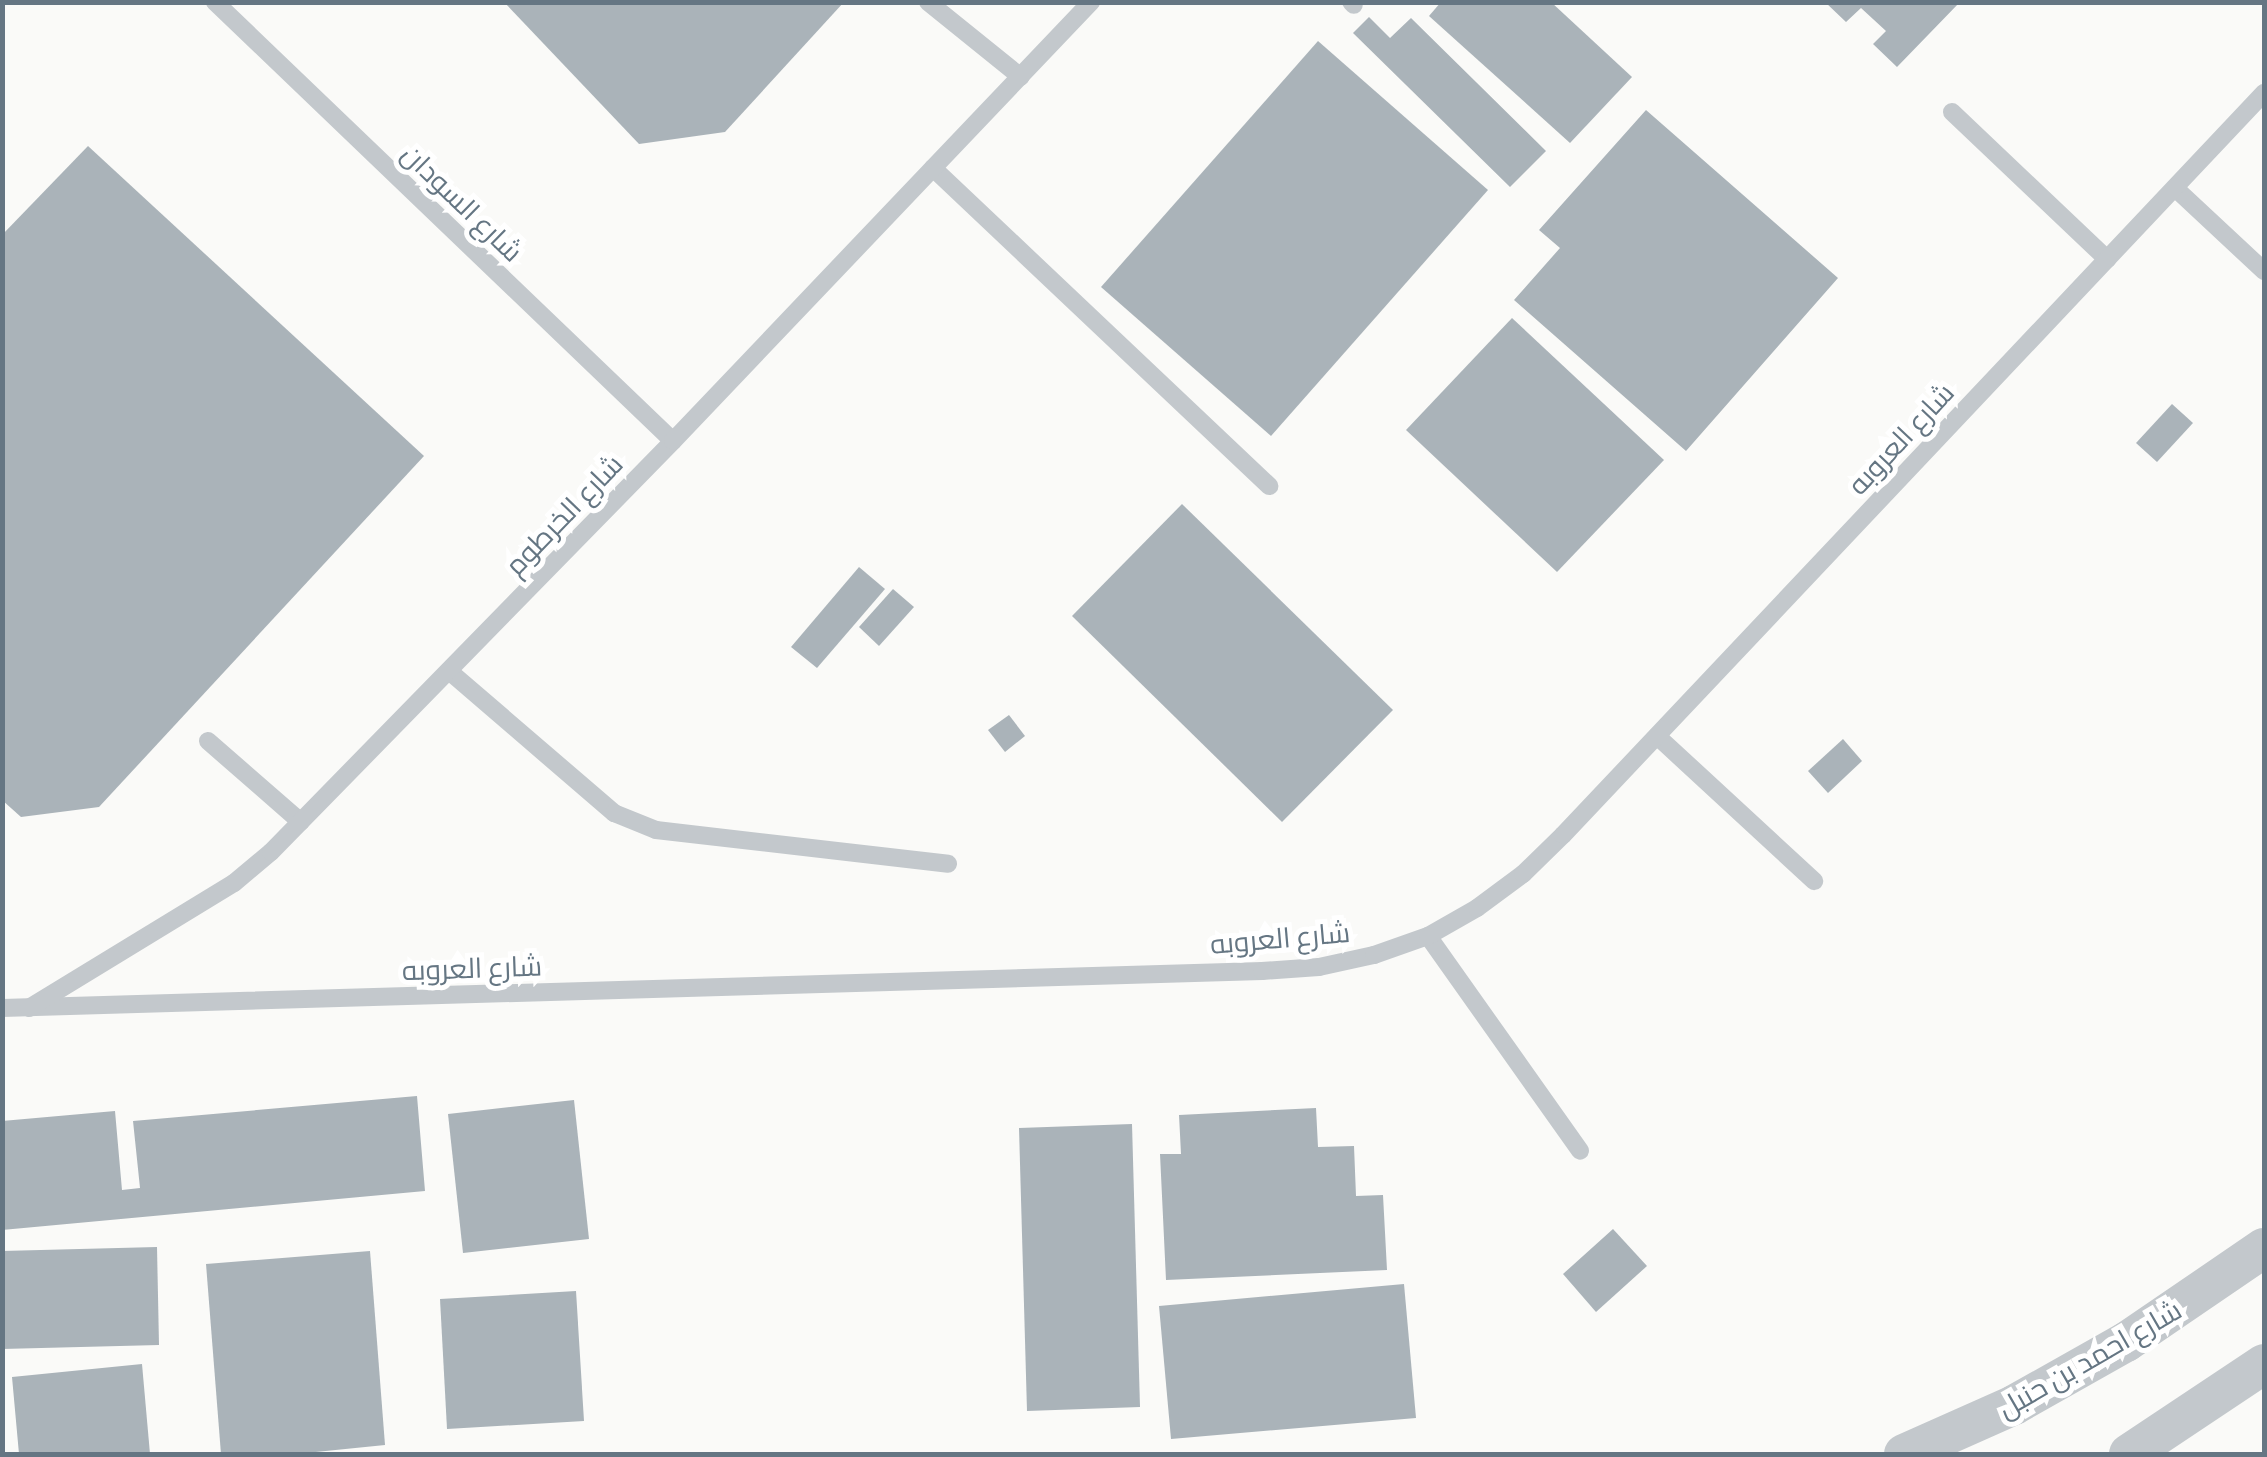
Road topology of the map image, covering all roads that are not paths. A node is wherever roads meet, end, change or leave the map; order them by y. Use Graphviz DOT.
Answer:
graph roads {
  1 [pos="215,2"];
  2 [pos="928,2"];
  3 [pos="1091,2"];
  4 [pos="1020,77"];
  5 [pos="2264,93"];
  6 [pos="1952,112"];
  7 [pos="933,168"];
  8 [pos="2175,188"];
  9 [pos="2107,259"];
  10 [pos="2264,270"];
  11 [pos="673,441"];
  12 [pos="1269,486"];
  13 [pos="449,670"];
  14 [pos="1657,736"];
  15 [pos="208,740"];
  16 [pos="301,822"];
  17 [pos="948,864"];
  18 [pos="1814,881"];
  19 [pos="1428,936"];
  20 [pos="2,1008"];
  21 [pos="28,1008"];
  22 [pos="1580,1151"];
  23 [pos="2264,1248"];
  24 [pos="2264,1364"];
  25 [pos="1904,1454"];
  26 [pos="2129,1454"];
  1 -- 11 [label="lane, شارع السودان"];
  2 -- 4 [label="lane"];
  3 -- 4 [label="lane, شارع الخرطوم"];
  4 -- 7 [label="lane, شارع الخرطوم"];
  5 -- 8 [label="lane, شارع العروبه"];
  6 -- 9 [label="lane"];
  7 -- 11 [label="lane, شارع الخرطوم"];
  7 -- 12 [label="lane"];
  8 -- 9 [label="lane, شارع العروبه"];
  8 -- 10 [label="lane"];
  9 -- 14 [label="lane, شارع العروبه"];
  11 -- 13 [label="lane, شارع الخرطوم"];
  13 -- 16 [label="lane, شارع الخرطوم"];
  13 -- 17 [label="lane"];
  14 -- 18 [label="lane"];
  14 -- 19 [label="lane, شارع العروبه"];
  15 -- 16 [label="lane"];
  16 -- 21 [label="lane, شارع الخرطوم"];
  19 -- 21 [label="lane, شارع العروبه"];
  19 -- 22 [label="lane"];
  20 -- 21 [label="lane, شارع العروبه"];
  23 -- 25 [label="street, شارع احمد بن حنبل"];
  24 -- 26 [label="street"];
}
